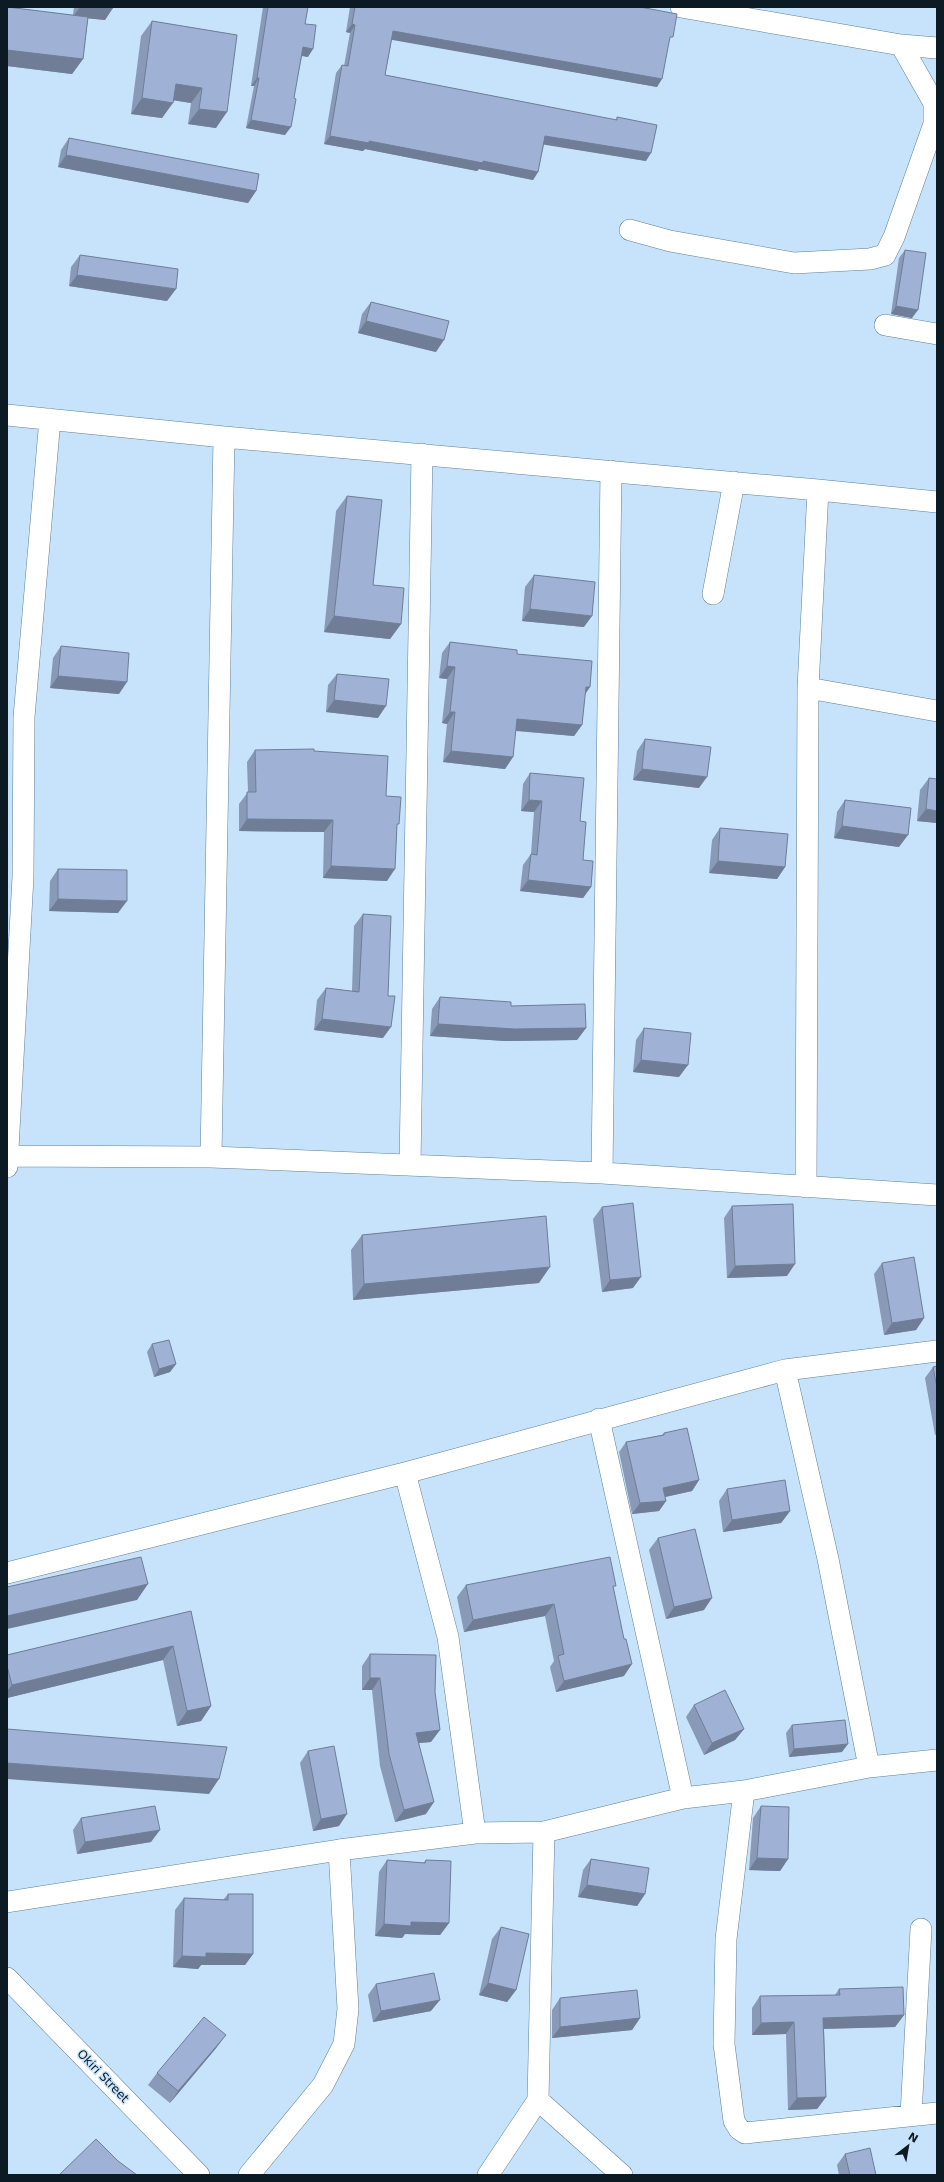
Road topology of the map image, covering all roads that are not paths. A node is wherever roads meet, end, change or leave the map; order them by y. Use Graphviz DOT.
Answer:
graph roads {
  1 [pos="681,7"];
  2 [pos="901,45"];
  3 [pos="937,48"];
  4 [pos="630,230"];
  5 [pos="885,324"];
  6 [pos="937,334"];
  7 [pos="7,415"];
  8 [pos="50,419"];
  9 [pos="224,437"];
  10 [pos="422,454"];
  11 [pos="611,471"];
  12 [pos="734,482"];
  13 [pos="818,490"];
  14 [pos="937,502"];
  15 [pos="713,594"];
  16 [pos="808,688"];
  17 [pos="937,711"];
  18 [pos="211,1157"];
  19 [pos="7,1160"];
  20 [pos="410,1165"];
  21 [pos="602,1173"];
  22 [pos="806,1187"];
  23 [pos="937,1195"];
  24 [pos="937,1352"];
  25 [pos="785,1370"];
  26 [pos="599,1419"];
  27 [pos="405,1473"];
  28 [pos="7,1573"];
  29 [pos="937,1760"];
  30 [pos="868,1767"];
  31 [pos="744,1791"];
  32 [pos="683,1798"];
  33 [pos="544,1832"];
  34 [pos="475,1833"];
  35 [pos="339,1850"];
  36 [pos="7,1902"];
  37 [pos="921,1929"];
  38 [pos="7,1978"];
  39 [pos="538,2100"];
  40 [pos="937,2113"];
  41 [pos="911,2115"];
  42 [pos="199,2175"];
  43 [pos="249,2175"];
  44 [pos="488,2175"];
  45 [pos="622,2175"];
  1 -- 2 [label="street"];
  2 -- 3 [label="street"];
  2 -- 4 [label="street"];
  5 -- 6 [label="street"];
  7 -- 8 [label="street"];
  8 -- 9 [label="street"];
  8 -- 19 [label="street"];
  9 -- 10 [label="street"];
  9 -- 18 [label="street"];
  10 -- 11 [label="street"];
  10 -- 20 [label="street"];
  11 -- 12 [label="street"];
  11 -- 21 [label="street"];
  12 -- 13 [label="street"];
  12 -- 15 [label="street"];
  13 -- 14 [label="street"];
  13 -- 16 [label="street"];
  16 -- 17 [label="street"];
  16 -- 22 [label="street"];
  18 -- 19 [label="street"];
  18 -- 20 [label="street"];
  20 -- 21 [label="street"];
  21 -- 22 [label="street"];
  22 -- 23 [label="street"];
  24 -- 25 [label="street"];
  25 -- 26 [label="street"];
  25 -- 30 [label="street"];
  26 -- 27 [label="street"];
  26 -- 32 [label="street"];
  27 -- 28 [label="street"];
  27 -- 34 [label="street"];
  29 -- 30 [label="street"];
  30 -- 31 [label="street"];
  31 -- 32 [label="street"];
  31 -- 41 [label="street"];
  32 -- 33 [label="street"];
  33 -- 34 [label="street"];
  33 -- 39 [label="street"];
  34 -- 35 [label="street"];
  35 -- 36 [label="street"];
  35 -- 43 [label="street"];
  37 -- 41 [label="street"];
  38 -- 42 [label="street, Okiri Street"];
  39 -- 44 [label="street"];
  39 -- 45 [label="street"];
  40 -- 41 [label="street"];
}
